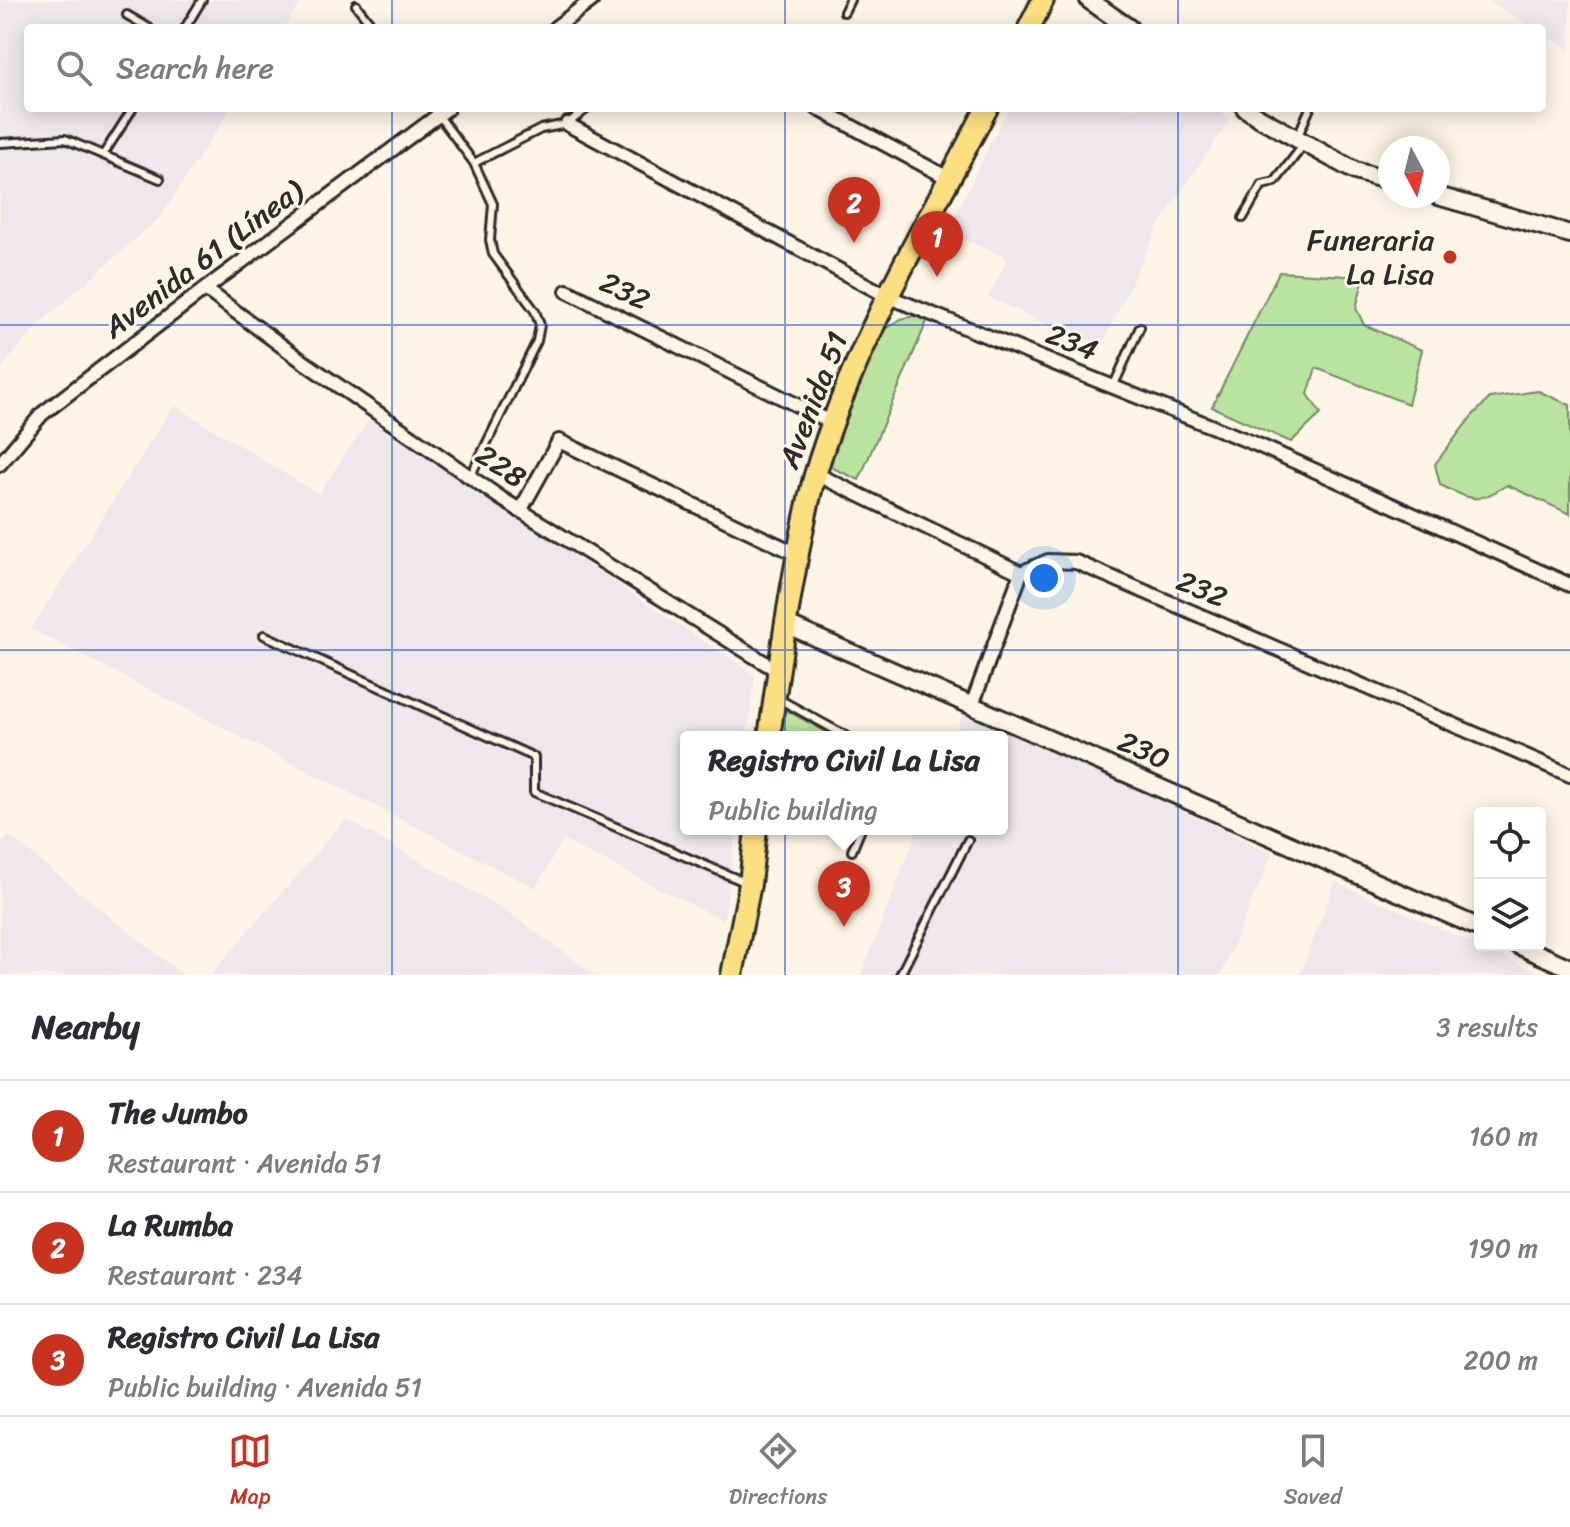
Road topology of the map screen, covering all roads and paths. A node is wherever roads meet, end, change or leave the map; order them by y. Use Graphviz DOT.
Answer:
graph roads {
  1 [pos="202,0"];
  2 [pos="592,0"];
  3 [pos="850,0"];
  4 [pos="1043,0"];
  5 [pos="1089,0"];
  6 [pos="356,5"];
  7 [pos="844,12"];
  8 [pos="127,15"];
  9 [pos="142,24"];
  10 [pos="187,24"];
  11 [pos="371,24"];
  12 [pos="560,24"];
  13 [pos="1031,24"];
  14 [pos="1123,24"];
  15 [pos="130,112"];
  16 [pos="437,112"];
  17 [pos="441,112"];
  18 [pos="583,112"];
  19 [pos="824,112"];
  20 [pos="985,112"];
  21 [pos="1252,112"];
  22 [pos="1309,112"];
  23 [pos="567,124"];
  24 [pos="1301,141"];
  25 [pos="0,143"];
  26 [pos="103,155"];
  27 [pos="474,163"];
  28 [pos="1378,178"];
  29 [pos="160,179"];
  30 [pos="950,179"];
  31 [pos="1450,199"];
  32 [pos="1243,218"];
  33 [pos="1570,234"];
  34 [pos="205,289"];
  35 [pos="567,291"];
  36 [pos="887,296"];
  37 [pos="1140,327"];
  38 [pos="1113,387"];
  39 [pos="833,423"];
  40 [pos="0,464"];
  41 [pos="816,474"];
  42 [pos="470,477"];
  43 [pos="520,511"];
  44 [pos="797,554"];
  45 [pos="1021,573"];
  46 [pos="1570,585"];
  47 [pos="785,624"];
  48 [pos="264,635"];
  49 [pos="778,671"];
  50 [pos="775,697"];
  51 [pos="972,705"];
  52 [pos="770,731"];
  53 [pos="837,731"];
  54 [pos="1570,775"];
  55 [pos="755,835"];
  56 [pos="859,835"];
  57 [pos="968,840"];
  58 [pos="852,851"];
  59 [pos="750,884"];
  60 [pos="1474,925"];
  61 [pos="1532,951"];
  62 [pos="1570,968"];
  63 [pos="732,975"];
  64 [pos="900,975"];
  1 -- 10 [label="lane"];
  2 -- 12 [label="street"];
  3 -- 7 [label="lane"];
  4 -- 13 [label="main road"];
  5 -- 14 [label="street"];
  6 -- 11 [label="lane"];
  8 -- 9 [label="lane"];
  15 -- 26 [label="lane"];
  16 -- 34 [label="street, Avenida 61 (Línea)"];
  17 -- 27 [label="lane"];
  18 -- 23 [label="lane"];
  19 -- 30 [label="street"];
  20 -- 30 [label="main road, Avenida 51"];
  21 -- 24 [label="street"];
  22 -- 24 [label="lane"];
  23 -- 27 [label="lane"];
  23 -- 36 [label="street, 234"];
  24 -- 28 [label="street"];
  24 -- 32 [label="lane"];
  25 -- 26 [label="lane"];
  26 -- 29 [label="lane"];
  27 -- 42 [label="lane"];
  30 -- 36 [label="main road, Avenida 51"];
  31 -- 33 [label="street"];
  34 -- 40 [label="street, Avenida 61 (Línea)"];
  34 -- 42 [label="street, 228"];
  35 -- 39 [label="street, 232"];
  36 -- 38 [label="street, 234"];
  36 -- 39 [label="main road, Avenida 51"];
  37 -- 38 [label="lane"];
  38 -- 46 [label="street, 234"];
  39 -- 41 [label="main road, Avenida 51"];
  41 -- 44 [label="main road, Avenida 51"];
  41 -- 45 [label="street"];
  42 -- 43 [label="street, 228"];
  43 -- 44 [label="street"];
  43 -- 49 [label="street, 228"];
  44 -- 47 [label="main road, Avenida 51"];
  45 -- 51 [label="street"];
  45 -- 54 [label="street, 232"];
  47 -- 49 [label="main road, Avenida 51"];
  47 -- 51 [label="street, 230"];
  48 -- 59 [label="lane"];
  49 -- 50 [label="main road, Avenida 51"];
  50 -- 52 [label="main road, Avenida 51"];
  50 -- 53 [label="lane"];
  51 -- 60 [label="street, 230"];
  55 -- 59 [label="main road"];
  56 -- 58 [label="lane"];
  57 -- 64 [label="lane"];
  59 -- 63 [label="main road"];
  61 -- 62 [label="street"];
}
